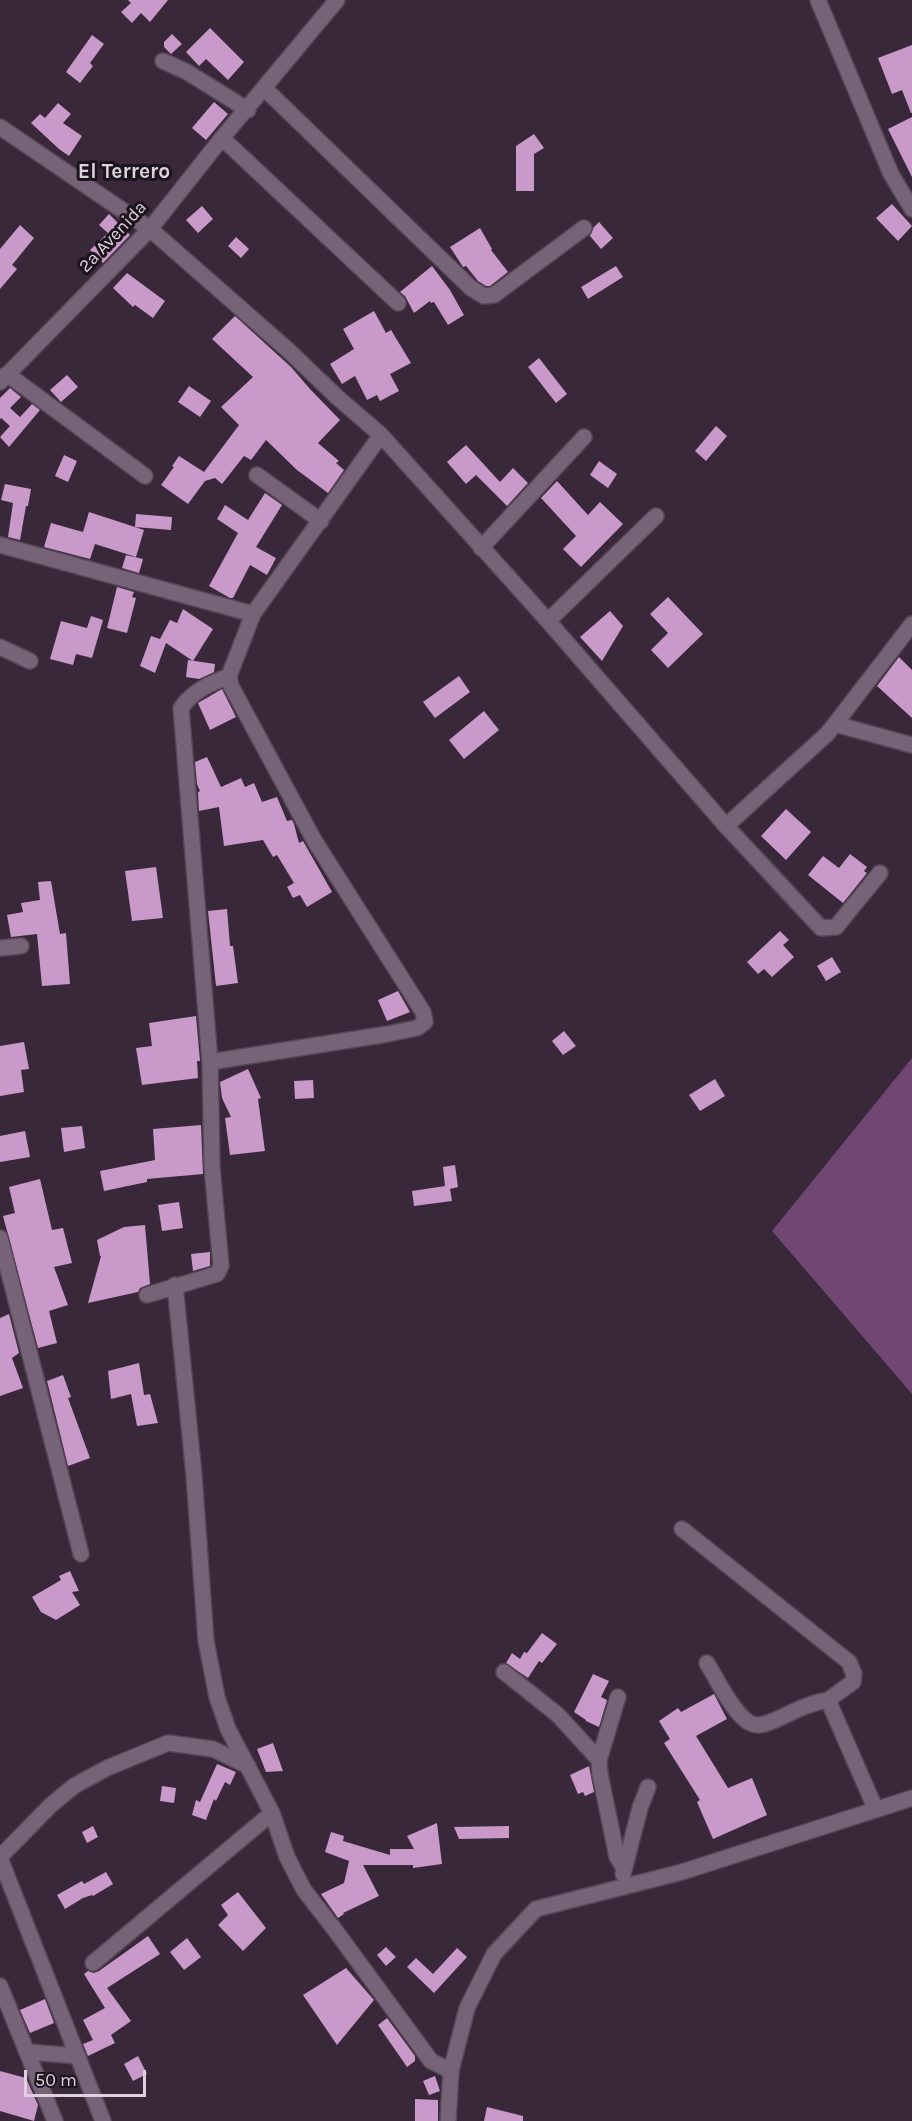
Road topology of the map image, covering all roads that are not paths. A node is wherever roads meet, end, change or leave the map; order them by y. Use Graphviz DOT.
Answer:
graph roads {
  1 [pos="337,0"];
  2 [pos="823,2"];
  3 [pos="162,61"];
  4 [pos="264,88"];
  5 [pos="248,110"];
  6 [pos="0,127"];
  7 [pos="222,138"];
  8 [pos="912,209"];
  9 [pos="584,228"];
  10 [pos="150,229"];
  11 [pos="398,303"];
  12 [pos="4,378"];
  13 [pos="381,435"];
  14 [pos="584,437"];
  15 [pos="257,475"];
  16 [pos="145,476"];
  17 [pos="656,516"];
  18 [pos="321,520"];
  19 [pos="0,545"];
  20 [pos="482,548"];
  21 [pos="253,614"];
  22 [pos="548,621"];
  23 [pos="912,624"];
  24 [pos="0,647"];
  25 [pos="30,661"];
  26 [pos="229,676"];
  27 [pos="835,724"];
  28 [pos="912,745"];
  29 [pos="726,826"];
  30 [pos="880,873"];
  31 [pos="21,946"];
  32 [pos="0,948"];
  33 [pos="210,1062"];
  34 [pos="0,1238"];
  35 [pos="175,1286"];
  36 [pos="147,1295"];
  37 [pos="682,1529"];
  38 [pos="81,1554"];
  39 [pos="707,1663"];
  40 [pos="504,1672"];
  41 [pos="618,1697"];
  42 [pos="828,1700"];
  43 [pos="599,1760"];
  44 [pos="248,1766"];
  45 [pos="648,1787"];
  46 [pos="912,1798"];
  47 [pos="876,1810"];
  48 [pos="272,1813"];
  49 [pos="0,1857"];
  50 [pos="624,1868"];
  51 [pos="622,1887"];
  52 [pos="93,1964"];
  53 [pos="0,1986"];
  54 [pos="28,2052"];
  55 [pos="78,2056"];
  56 [pos="451,2072"];
  57 [pos="55,2121"];
  58 [pos="103,2121"];
  59 [pos="448,2121"];
  1 -- 4 [label="street, 2a Avenida"];
  2 -- 8 [label="street"];
  3 -- 5 [label="street"];
  4 -- 5 [label="street, 2a Avenida"];
  4 -- 9 [label="street"];
  5 -- 7 [label="street, 2a Avenida"];
  6 -- 10 [label="street"];
  7 -- 10 [label="street, 2a Avenida"];
  7 -- 11 [label="street"];
  10 -- 12 [label="street, 2a Avenida"];
  10 -- 13 [label="street"];
  12 -- 16 [label="street"];
  13 -- 18 [label="street"];
  13 -- 20 [label="street"];
  14 -- 20 [label="street"];
  15 -- 18 [label="street"];
  17 -- 22 [label="street"];
  18 -- 21 [label="street"];
  19 -- 21 [label="street"];
  20 -- 22 [label="street"];
  21 -- 26 [label="street"];
  22 -- 29 [label="street"];
  23 -- 27 [label="street"];
  24 -- 25 [label="street"];
  26 -- 33 [label="street"];
  26 -- 33 [label="street"];
  27 -- 28 [label="street"];
  27 -- 29 [label="street"];
  29 -- 30 [label="street"];
  31 -- 32 [label="street"];
  33 -- 35 [label="street"];
  34 -- 38 [label="street"];
  35 -- 36 [label="street"];
  35 -- 44 [label="street"];
  37 -- 42 [label="street"];
  39 -- 42 [label="street"];
  40 -- 43 [label="street"];
  41 -- 43 [label="street"];
  42 -- 47 [label="street"];
  43 -- 50 [label="street"];
  44 -- 48 [label="street"];
  44 -- 49 [label="street"];
  45 -- 50 [label="street"];
  46 -- 47 [label="street"];
  47 -- 51 [label="street"];
  48 -- 52 [label="street"];
  48 -- 56 [label="street"];
  49 -- 55 [label="street"];
  50 -- 51 [label="street"];
  51 -- 56 [label="street"];
  53 -- 54 [label="street"];
  54 -- 55 [label="street"];
  54 -- 57 [label="street"];
  55 -- 58 [label="street"];
  56 -- 59 [label="street"];
}
